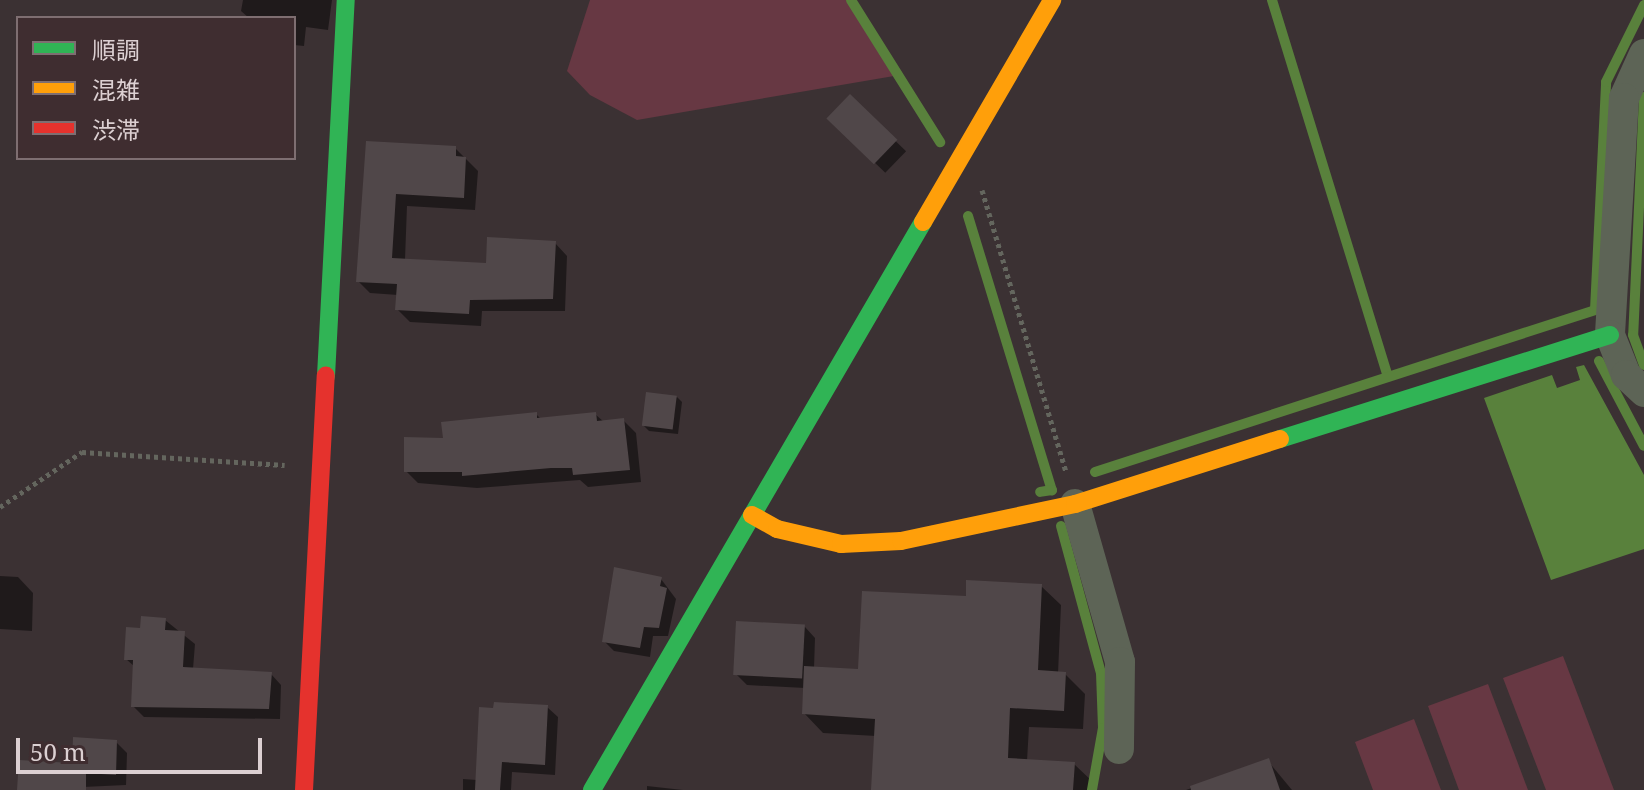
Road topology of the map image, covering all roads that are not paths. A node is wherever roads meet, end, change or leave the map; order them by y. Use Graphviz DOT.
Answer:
graph roads {
  1 [pos="346,0"];
  2 [pos="1052,0"];
  3 [pos="1644,54"];
  4 [pos="1610,335"];
  5 [pos="1644,392"];
  6 [pos="1075,504"];
  7 [pos="752,515"];
  8 [pos="1119,749"];
  9 [pos="304,790"];
  10 [pos="592,790"];
  1 -- 9 [label="street"];
  2 -- 7 [label="street"];
  3 -- 4 [label="street"];
  4 -- 5 [label="street"];
  4 -- 6 [label="street"];
  6 -- 7 [label="street"];
  6 -- 8 [label="street"];
  7 -- 10 [label="street"];
}
